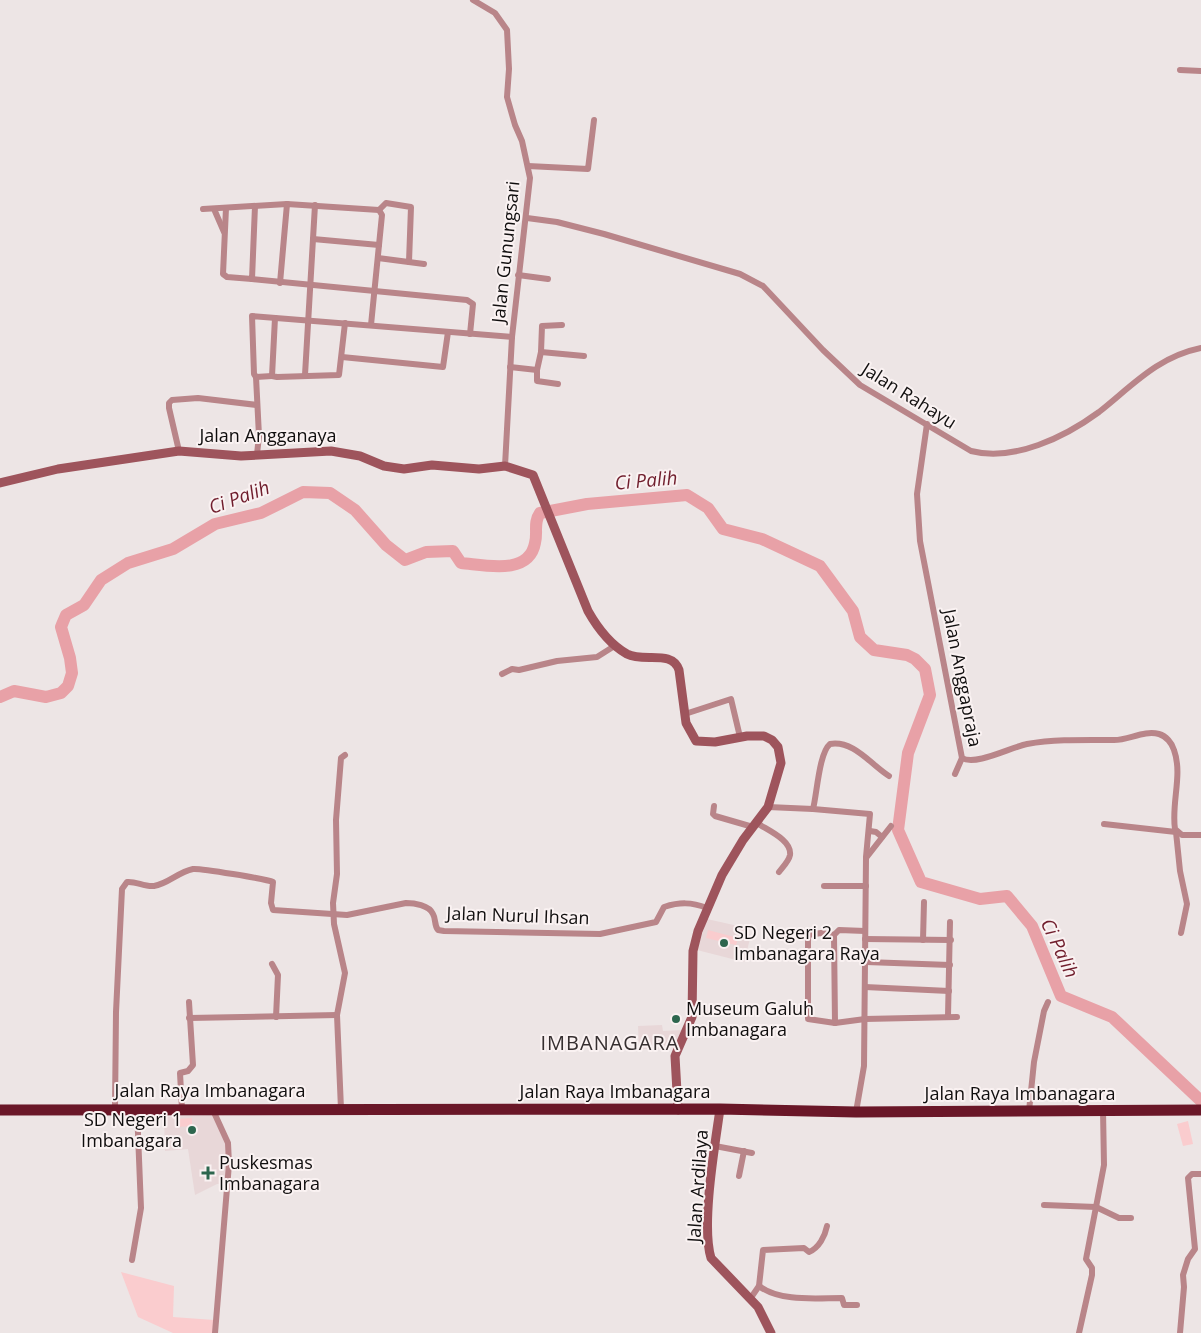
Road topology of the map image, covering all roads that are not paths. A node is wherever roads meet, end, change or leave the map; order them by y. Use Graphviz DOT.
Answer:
graph roads {
  1 [pos="473,0"];
  2 [pos="1180,70"];
  3 [pos="1201,71"];
  4 [pos="594,120"];
  5 [pos="528,166"];
  6 [pos="287,204"];
  7 [pos="316,205"];
  8 [pos="255,206"];
  9 [pos="226,208"];
  10 [pos="202,209"];
  11 [pos="214,209"];
  12 [pos="379,210"];
  13 [pos="527,218"];
  14 [pos="224,232"];
  15 [pos="313,239"];
  16 [pos="379,245"];
  17 [pos="378,258"];
  18 [pos="409,262"];
  19 [pos="424,264"];
  20 [pos="518,275"];
  21 [pos="252,279"];
  22 [pos="548,279"];
  23 [pos="280,283"];
  24 [pos="310,285"];
  25 [pos="375,292"];
  26 [pos="275,318"];
  27 [pos="307,320"];
  28 [pos="345,323"];
  29 [pos="562,324"];
  30 [pos="371,325"];
  31 [pos="448,332"];
  32 [pos="470,334"];
  33 [pos="512,337"];
  34 [pos="1201,348"];
  35 [pos="541,352"];
  36 [pos="584,356"];
  37 [pos="342,357"];
  38 [pos="510,367"];
  39 [pos="537,370"];
  40 [pos="304,375"];
  41 [pos="272,376"];
  42 [pos="256,377"];
  43 [pos="558,384"];
  44 [pos="257,404"];
  45 [pos="927,424"];
  46 [pos="179,451"];
  47 [pos="257,454"];
  48 [pos="506,466"];
  49 [pos="0,483"];
  50 [pos="616,645"];
  51 [pos="502,674"];
  52 [pos="685,714"];
  53 [pos="740,738"];
  54 [pos="345,755"];
  55 [pos="962,758"];
  56 [pos="955,774"];
  57 [pos="889,776"];
  58 [pos="714,806"];
  59 [pos="768,807"];
  60 [pos="813,810"];
  61 [pos="1104,824"];
  62 [pos="755,825"];
  63 [pos="891,826"];
  64 [pos="870,831"];
  65 [pos="1176,832"];
  66 [pos="1201,835"];
  67 [pos="882,837"];
  68 [pos="866,858"];
  69 [pos="779,872"];
  70 [pos="824,886"];
  71 [pos="866,886"];
  72 [pos="924,902"];
  73 [pos="707,908"];
  74 [pos="333,915"];
  75 [pos="950,922"];
  76 [pos="865,931"];
  77 [pos="1181,933"];
  78 [pos="834,936"];
  79 [pos="865,939"];
  80 [pos="923,940"];
  81 [pos="951,940"];
  82 [pos="866,962"];
  83 [pos="272,964"];
  84 [pos="950,965"];
  85 [pos="865,987"];
  86 [pos="950,991"];
  87 [pos="189,1002"];
  88 [pos="1048,1002"];
  89 [pos="338,1015"];
  90 [pos="948,1016"];
  91 [pos="276,1017"];
  92 [pos="957,1017"];
  93 [pos="189,1018"];
  94 [pos="865,1019"];
  95 [pos="835,1023"];
  96 [pos="0,1102"];
  97 [pos="29,1108"];
  98 [pos="212,1108"];
  99 [pos="115,1109"];
  100 [pos="137,1109"];
  101 [pos="341,1109"];
  102 [pos="720,1109"];
  103 [pos="0,1110"];
  104 [pos="182,1110"];
  105 [pos="678,1110"];
  106 [pos="1029,1110"];
  107 [pos="1103,1110"];
  108 [pos="1196,1111"];
  109 [pos="856,1112"];
  110 [pos="715,1146"];
  111 [pos="744,1151"];
  112 [pos="752,1153"];
  113 [pos="1201,1174"];
  114 [pos="739,1176"];
  115 [pos="1044,1204"];
  116 [pos="1096,1207"];
  117 [pos="1131,1218"];
  118 [pos="826,1226"];
  119 [pos="132,1260"];
  120 [pos="759,1286"];
  121 [pos="750,1299"];
  122 [pos="857,1305"];
  123 [pos="215,1333"];
  124 [pos="771,1333"];
  125 [pos="1079,1333"];
  126 [pos="1180,1333"];
  1 -- 5 [label="street, Jalan Gunungsari"];
  2 -- 3 [label="street"];
  4 -- 5 [label="street"];
  5 -- 13 [label="street, Jalan Gunungsari"];
  6 -- 7 [label="street"];
  6 -- 8 [label="street"];
  6 -- 23 [label="street"];
  7 -- 12 [label="street"];
  7 -- 15 [label="street"];
  8 -- 9 [label="street"];
  8 -- 21 [label="street"];
  9 -- 11 [label="street"];
  9 -- 14 [label="street"];
  10 -- 11 [label="street"];
  11 -- 14 [label="street"];
  12 -- 16 [label="street"];
  12 -- 18 [label="street"];
  13 -- 20 [label="street, Jalan Gunungsari"];
  13 -- 45 [label="street, Jalan Rahayu"];
  14 -- 21 [label="street"];
  15 -- 16 [label="street"];
  15 -- 24 [label="street"];
  16 -- 17 [label="street"];
  17 -- 18 [label="street"];
  17 -- 25 [label="street"];
  18 -- 19 [label="street"];
  20 -- 22 [label="street"];
  20 -- 33 [label="street, Jalan Gunungsari"];
  21 -- 23 [label="street"];
  23 -- 24 [label="street"];
  24 -- 25 [label="street"];
  24 -- 27 [label="street"];
  25 -- 30 [label="street"];
  25 -- 32 [label="street"];
  26 -- 27 [label="street"];
  26 -- 41 [label="street"];
  26 -- 42 [label="street"];
  27 -- 28 [label="street"];
  27 -- 40 [label="street"];
  28 -- 30 [label="street"];
  28 -- 37 [label="street"];
  29 -- 35 [label="street"];
  30 -- 31 [label="street"];
  31 -- 32 [label="street"];
  31 -- 37 [label="street"];
  32 -- 33 [label="street"];
  33 -- 38 [label="street, Jalan Gunungsari"];
  34 -- 45 [label="street, Jalan Rahayu"];
  35 -- 36 [label="street"];
  35 -- 39 [label="street"];
  37 -- 40 [label="street"];
  38 -- 39 [label="street"];
  38 -- 48 [label="street, Jalan Gunungsari"];
  39 -- 43 [label="street"];
  40 -- 41 [label="street"];
  41 -- 42 [label="street"];
  42 -- 44 [label="street"];
  44 -- 46 [label="street"];
  44 -- 47 [label="street"];
  45 -- 55 [label="street, Jalan Anggapraja"];
  46 -- 47 [label="street, Jalan Angganaya"];
  46 -- 49 [label="street, Jalan Angganaya"];
  47 -- 48 [label="street, Jalan Angganaya"];
  48 -- 50 [label="street"];
  50 -- 51 [label="street"];
  50 -- 52 [label="street"];
  52 -- 53 [label="street"];
  52 -- 53 [label="street"];
  53 -- 59 [label="street"];
  54 -- 74 [label="street"];
  55 -- 56 [label="street"];
  55 -- 65 [label="street, Jalan Anggapraja"];
  57 -- 60 [label="street"];
  58 -- 62 [label="street"];
  59 -- 60 [label="street"];
  59 -- 62 [label="street"];
  60 -- 64 [label="street"];
  61 -- 65 [label="street"];
  62 -- 69 [label="street"];
  62 -- 73 [label="street"];
  63 -- 67 [label="street"];
  64 -- 67 [label="street"];
  64 -- 68 [label="street"];
  65 -- 66 [label="street"];
  65 -- 77 [label="street"];
  67 -- 68 [label="street"];
  68 -- 71 [label="street"];
  70 -- 71 [label="street"];
  71 -- 76 [label="street"];
  72 -- 80 [label="street"];
  73 -- 74 [label="street, Jalan Nurul Ihsan"];
  73 -- 105 [label="street"];
  74 -- 89 [label="street"];
  74 -- 99 [label="street"];
  75 -- 81 [label="street"];
  76 -- 78 [label="street"];
  76 -- 79 [label="street"];
  78 -- 95 [label="street"];
  78 -- 95 [label="street"];
  79 -- 80 [label="street"];
  79 -- 82 [label="street"];
  80 -- 81 [label="street"];
  81 -- 84 [label="street"];
  82 -- 84 [label="street"];
  82 -- 85 [label="street"];
  83 -- 91 [label="street"];
  84 -- 86 [label="street"];
  85 -- 86 [label="street"];
  85 -- 94 [label="street"];
  86 -- 90 [label="street"];
  87 -- 93 [label="street"];
  88 -- 106 [label="street"];
  89 -- 91 [label="street"];
  89 -- 101 [label="street"];
  90 -- 92 [label="street"];
  90 -- 94 [label="street"];
  91 -- 93 [label="street"];
  93 -- 104 [label="street"];
  94 -- 95 [label="street"];
  94 -- 109 [label="street"];
  96 -- 97 [label="highway, Jalan Raya Imbanagara"];
  97 -- 99 [label="highway, Jalan Raya Imbanagara"];
  97 -- 103 [label="highway, Jalan Raya Imbanagara"];
  98 -- 101 [label="highway, Jalan Raya Imbanagara"];
  98 -- 104 [label="highway, Jalan Raya Imbanagara"];
  98 -- 123 [label="street"];
  99 -- 100 [label="highway, Jalan Raya Imbanagara"];
  100 -- 104 [label="highway, Jalan Raya Imbanagara"];
  100 -- 119 [label="street"];
  101 -- 105 [label="highway, Jalan Raya Imbanagara"];
  102 -- 105 [label="highway, Jalan Raya Imbanagara"];
  102 -- 109 [label="highway, Jalan Raya Imbanagara"];
  102 -- 110 [label="street, Jalan Ardilaya"];
  106 -- 107 [label="highway, Jalan Raya Imbanagara"];
  106 -- 109 [label="highway, Jalan Raya Imbanagara"];
  107 -- 108 [label="highway, Jalan Raya Imbanagara"];
  107 -- 116 [label="street"];
  110 -- 111 [label="street"];
  110 -- 121 [label="street, Jalan Ardilaya"];
  111 -- 112 [label="street"];
  111 -- 114 [label="street"];
  113 -- 126 [label="street"];
  115 -- 116 [label="street"];
  116 -- 117 [label="street"];
  116 -- 125 [label="street"];
  118 -- 120 [label="street"];
  120 -- 121 [label="street"];
  120 -- 122 [label="street"];
  121 -- 124 [label="street, Jalan Ardilaya"];
}
